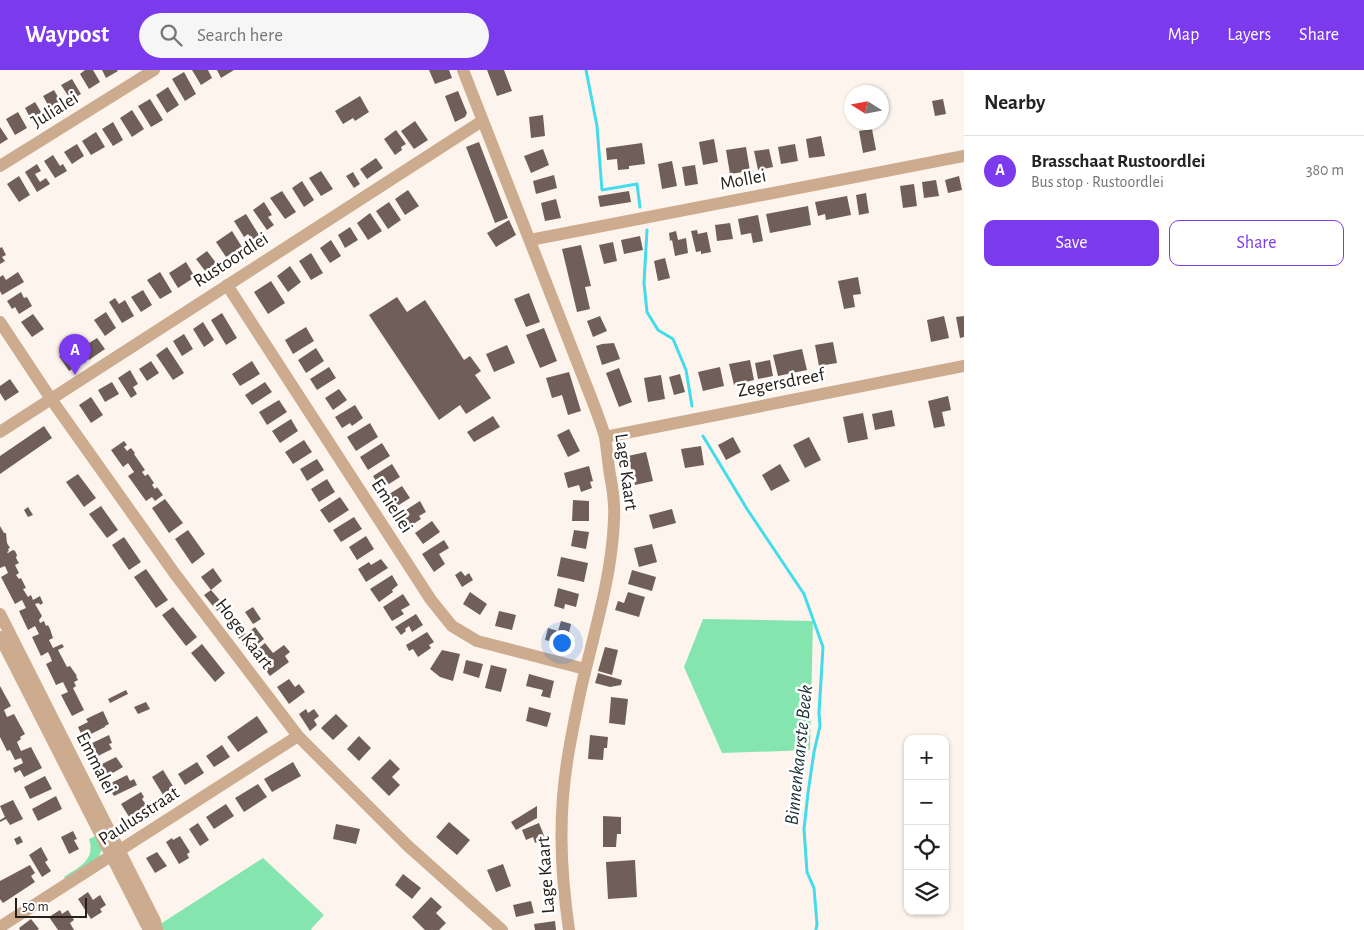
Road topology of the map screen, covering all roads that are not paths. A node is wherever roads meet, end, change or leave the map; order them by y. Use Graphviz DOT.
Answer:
graph roads {
  1 [pos="154,70"];
  2 [pos="463,70"];
  3 [pos="482,121"];
  4 [pos="964,156"];
  5 [pos="0,166"];
  6 [pos="530,240"];
  7 [pos="227,285"];
  8 [pos="0,322"];
  9 [pos="964,366"];
  10 [pos="51,399"];
  11 [pos="0,432"];
  12 [pos="605,437"];
  13 [pos="0,614"];
  14 [pos="0,637"];
  15 [pos="585,669"];
  16 [pos="298,736"];
  17 [pos="115,853"];
  18 [pos="0,927"];
  19 [pos="149,930"];
  20 [pos="157,930"];
  21 [pos="502,930"];
  22 [pos="569,930"];
  1 -- 5 [label="street, Julialei"];
  2 -- 3 [label="street, Lage Kaart"];
  3 -- 6 [label="street, Lage Kaart"];
  3 -- 7 [label="street, Rustoordlei"];
  4 -- 6 [label="street, Mollei"];
  6 -- 12 [label="street, Lage Kaart"];
  7 -- 10 [label="street, Rustoordlei"];
  7 -- 15 [label="street, Emiellei"];
  8 -- 10 [label="street, Hoge Kaart"];
  9 -- 12 [label="street, Zegersdreef"];
  10 -- 11 [label="street, Rustoordlei"];
  10 -- 16 [label="street, Hoge Kaart"];
  12 -- 15 [label="street, Lage Kaart"];
  13 -- 17 [label="street, Emmalei"];
  14 -- 17 [label="street, Emmalei"];
  15 -- 22 [label="street, Lage Kaart"];
  16 -- 17 [label="street, Paulusstraat"];
  16 -- 21 [label="street, Hoge Kaart"];
  17 -- 18 [label="street, Paulusstraat"];
  17 -- 19 [label="street, Emmalei"];
  17 -- 20 [label="street, Emmalei"];
}
